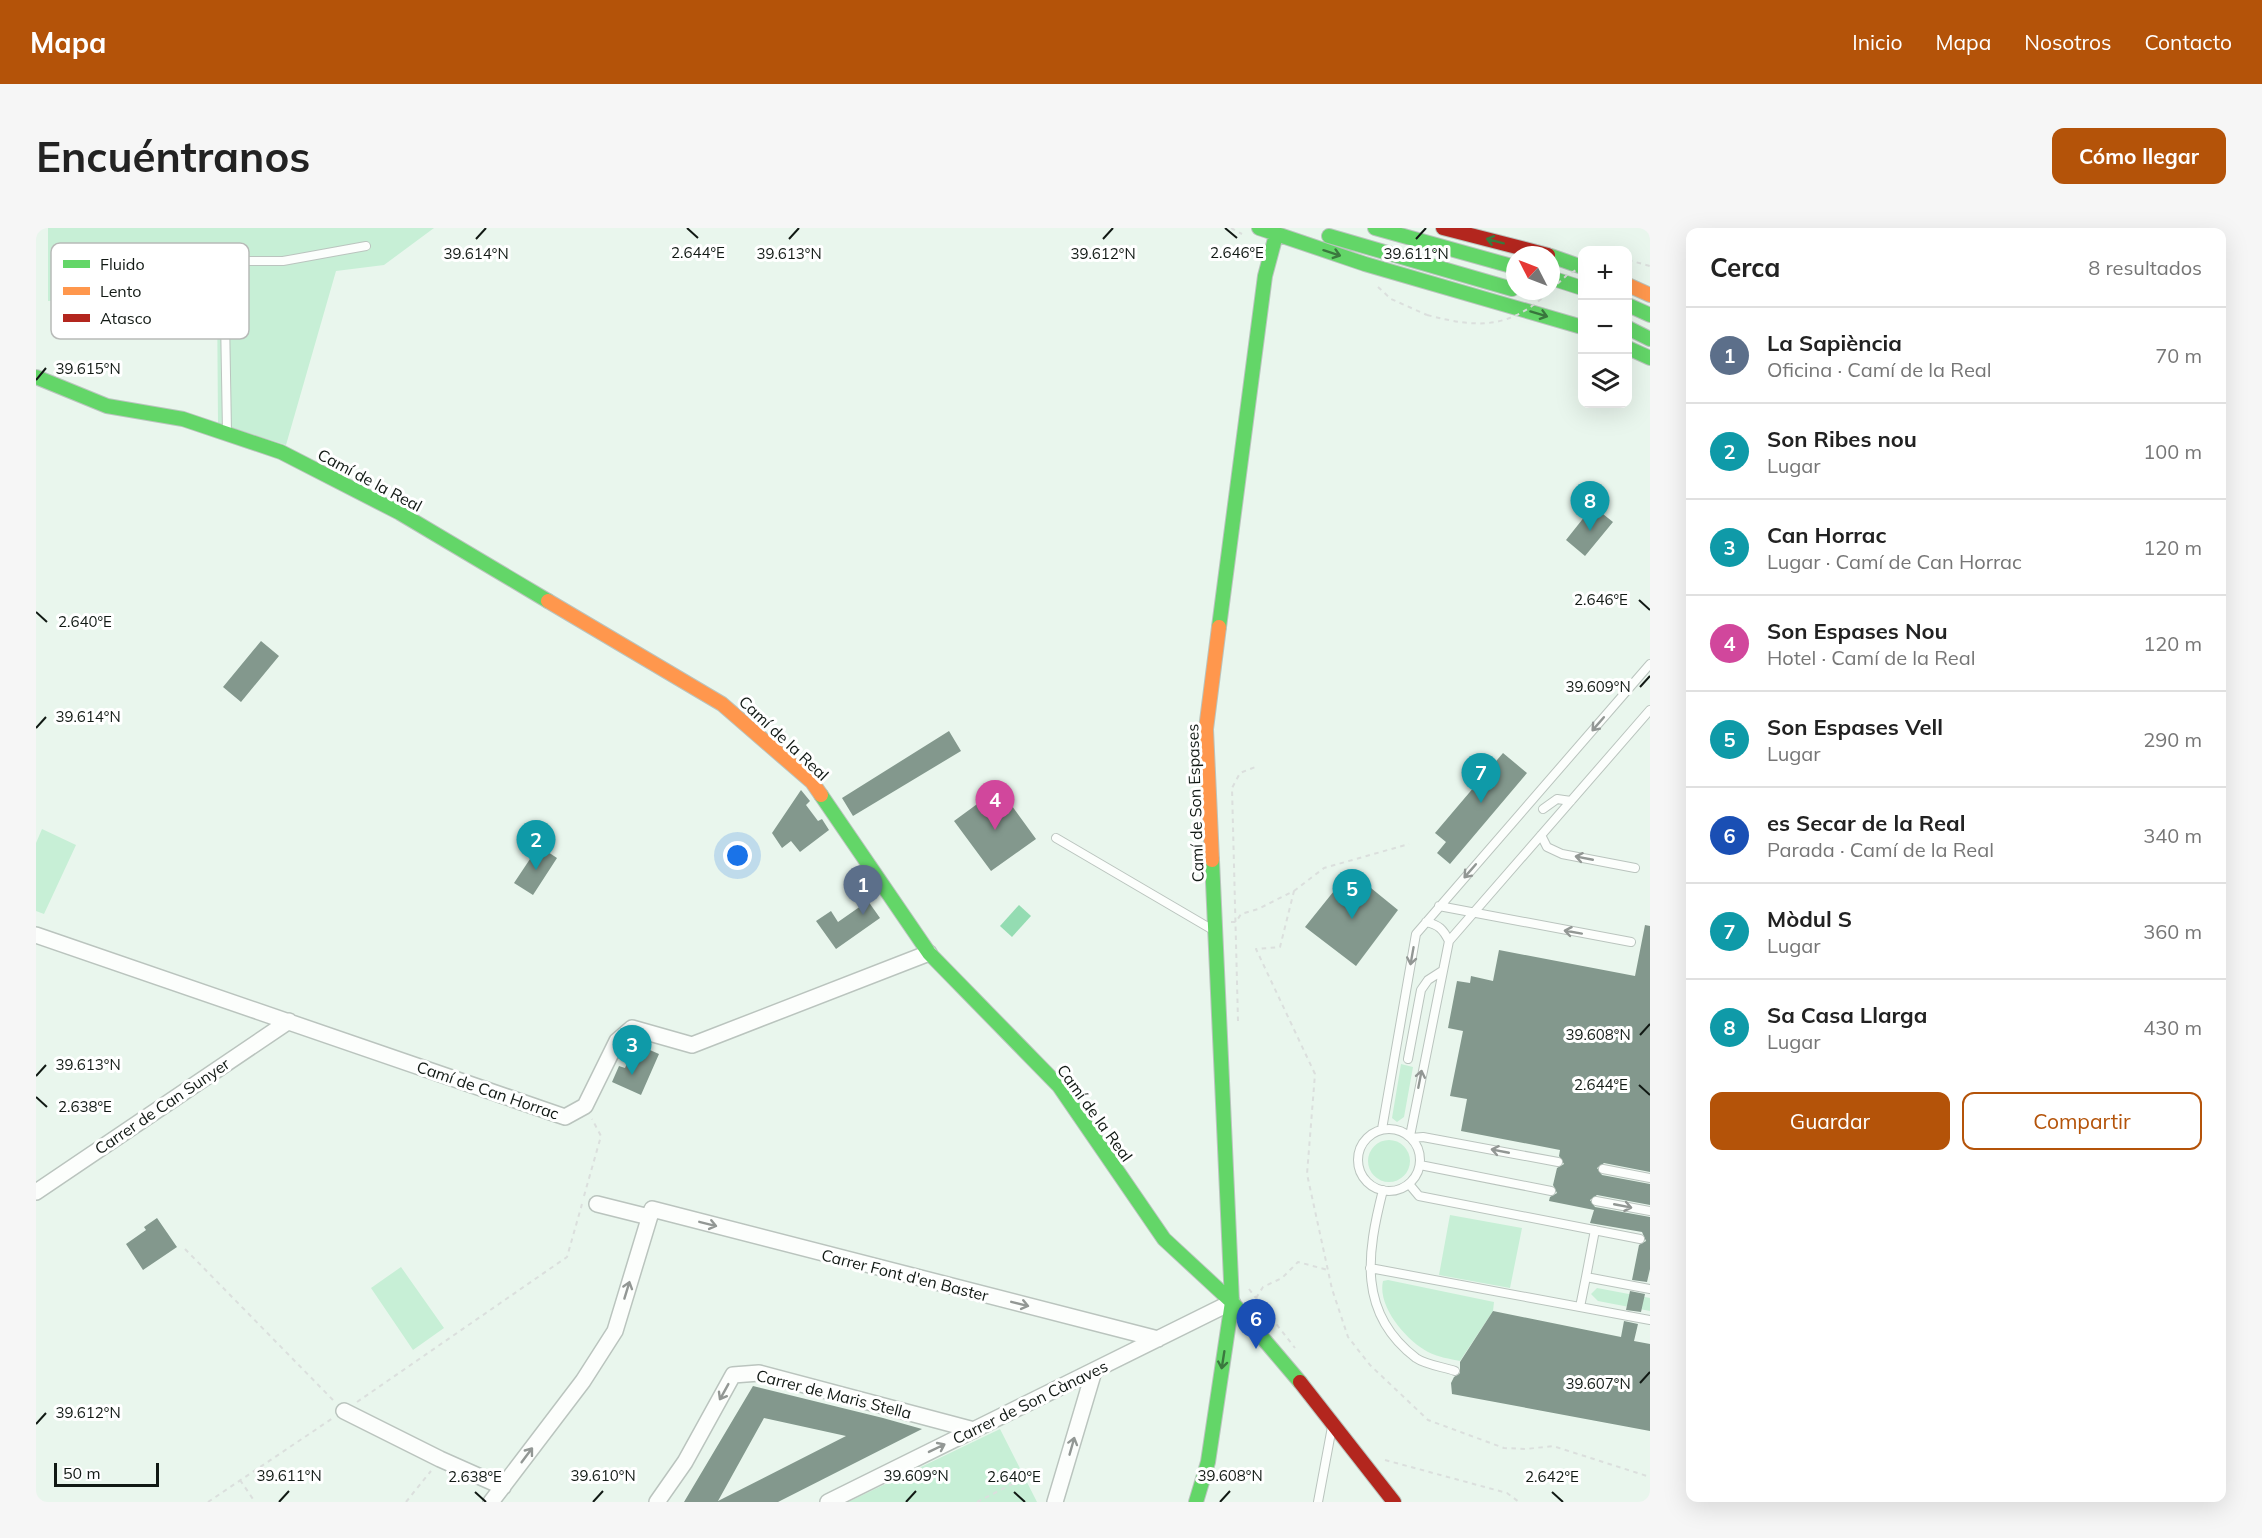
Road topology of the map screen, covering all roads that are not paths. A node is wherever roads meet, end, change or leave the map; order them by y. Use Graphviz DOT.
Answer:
graph roads {
  1 [pos="1259,228"];
  2 [pos="1375,228"];
  3 [pos="1447,229"];
  4 [pos="1314,231"];
  5 [pos="1276,235"];
  6 [pos="366,246"];
  7 [pos="1511,246"];
  8 [pos="1560,260"];
  9 [pos="249,261"];
  10 [pos="1506,264"];
  11 [pos="1578,266"];
  12 [pos="1560,281"];
  13 [pos="1506,287"];
  14 [pos="1578,287"];
  15 [pos="1632,287"];
  16 [pos="1650,296"];
  17 [pos="1632,307"];
  18 [pos="1650,315"];
  19 [pos="1578,326"];
  20 [pos="1632,330"];
  21 [pos="225,339"];
  22 [pos="1650,339"];
  23 [pos="1632,350"];
  24 [pos="1650,358"];
  25 [pos="37,380"];
  26 [pos="227,434"];
  27 [pos="1649,666"];
  28 [pos="1650,710"];
  29 [pos="1571,801"];
  30 [pos="1543,809"];
  31 [pos="1541,836"];
  32 [pos="1056,838"];
  33 [pos="1635,868"];
  34 [pos="1439,906"];
  35 [pos="1473,913"];
  36 [pos="1426,922"];
  37 [pos="1217,933"];
  38 [pos="36,935"];
  39 [pos="1449,941"];
  40 [pos="1631,942"];
  41 [pos="929,953"];
  42 [pos="1442,971"];
  43 [pos="289,1021"];
  44 [pos="1408,1059"];
  45 [pos="1382,1129"];
  46 [pos="1411,1137"];
  47 [pos="1558,1162"];
  48 [pos="1420,1165"];
  49 [pos="1603,1169"];
  50 [pos="1650,1178"];
  51 [pos="1409,1184"];
  52 [pos="1383,1190"];
  53 [pos="1551,1191"];
  54 [pos="36,1192"];
  55 [pos="1596,1201"];
  56 [pos="597,1204"];
  57 [pos="1650,1211"];
  58 [pos="651,1213"];
  59 [pos="1595,1230"];
  60 [pos="1640,1239"];
  61 [pos="1370,1268"];
  62 [pos="1586,1277"];
  63 [pos="1650,1289"];
  64 [pos="1232,1302"];
  65 [pos="1580,1307"];
  66 [pos="1650,1320"];
  67 [pos="1158,1339"];
  68 [pos="1094,1371"];
  69 [pos="1455,1371"];
  70 [pos="344,1411"];
  71 [pos="1333,1421"];
  72 [pos="974,1430"];
  73 [pos="503,1486"];
  74 [pos="491,1502"];
  75 [pos="657,1502"];
  76 [pos="828,1502"];
  77 [pos="1055,1502"];
  78 [pos="1196,1502"];
  79 [pos="1318,1502"];
  80 [pos="1394,1502"];
  1 -- 5 [label="street"];
  2 -- 10 [label="street"];
  7 -- 3 [label="street, one-way"];
  4 -- 13 [label="street"];
  5 -- 19 [label="street, one-way"];
  5 -- 37 [label="street, Camí de Son Espases"];
  6 -- 9 [label="lane"];
  8 -- 11 [label="street"];
  12 -- 14 [label="street"];
  15 -- 16 [label="street"];
  17 -- 18 [label="street"];
  20 -- 22 [label="street"];
  21 -- 26 [label="lane"];
  23 -- 24 [label="street"];
  25 -- 26 [label="street, Camí de la Real"];
  26 -- 41 [label="street, Camí de la Real"];
  27 -- 34 [label="lane, one-way"];
  28 -- 29 [label="lane"];
  29 -- 30 [label="lane"];
  29 -- 31 [label="lane"];
  33 -- 31 [label="lane, one-way"];
  31 -- 35 [label="lane"];
  32 -- 37 [label="lane"];
  34 -- 35 [label="lane"];
  34 -- 36 [label="lane"];
  35 -- 39 [label="lane"];
  40 -- 35 [label="lane, one-way"];
  36 -- 39 [label="lane"];
  36 -- 45 [label="lane, one-way"];
  37 -- 64 [label="street, Camí de Son Espases"];
  38 -- 43 [label="street, Camí de Can Horrac"];
  39 -- 42 [label="lane"];
  41 -- 43 [label="street, Camí de Can Horrac"];
  41 -- 64 [label="street, Camí de la Real"];
  42 -- 44 [label="lane"];
  46 -- 42 [label="lane, one-way"];
  43 -- 54 [label="street, Carrer de Can Sunyer"];
  45 -- 46 [label="lane"];
  45 -- 52 [label="lane"];
  47 -- 46 [label="lane, one-way"];
  46 -- 48 [label="lane"];
  48 -- 51 [label="lane"];
  48 -- 53 [label="lane"];
  49 -- 50 [label="lane"];
  51 -- 52 [label="lane"];
  51 -- 59 [label="lane"];
  52 -- 61 [label="lane"];
  55 -- 57 [label="lane, one-way"];
  56 -- 58 [label="street, Carrer Font d'en Baster"];
  58 -- 67 [label="street, Carrer Font d'en Baster, one-way"];
  73 -- 58 [label="street, one-way"];
  59 -- 60 [label="lane"];
  59 -- 62 [label="lane"];
  61 -- 65 [label="lane"];
  61 -- 69 [label="lane"];
  62 -- 63 [label="lane"];
  62 -- 65 [label="lane"];
  64 -- 67 [label="street, Carrer de Son Cànaves"];
  64 -- 71 [label="street, Camí de la Real"];
  64 -- 78 [label="street, Camí de Son Espases, one-way"];
  65 -- 66 [label="lane"];
  67 -- 68 [label="street, Carrer de Son Cànaves"];
  68 -- 72 [label="street, Carrer de Son Cànaves"];
  77 -- 68 [label="street, one-way"];
  70 -- 73 [label="street"];
  71 -- 79 [label="lane"];
  71 -- 80 [label="street, Camí de la Real"];
  72 -- 75 [label="street, Carrer de Maris Stella, one-way"];
  76 -- 72 [label="street, Carrer de Son Cànaves, one-way"];
  73 -- 74 [label="street"];
}
